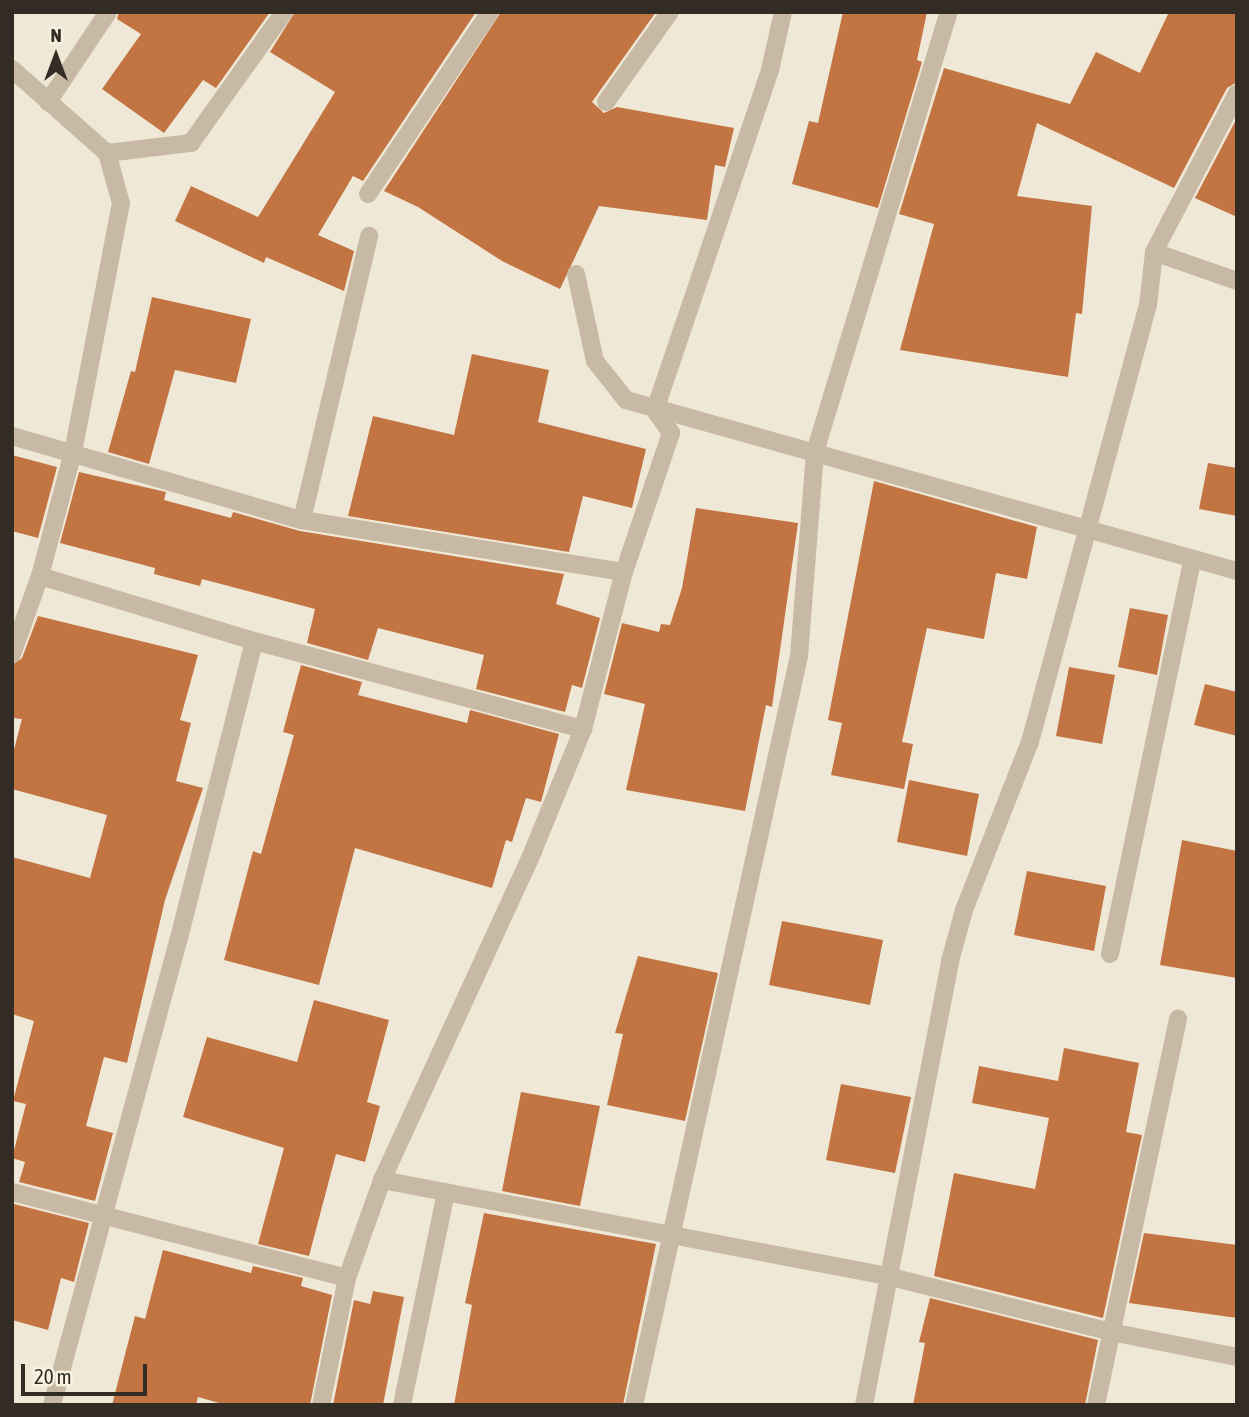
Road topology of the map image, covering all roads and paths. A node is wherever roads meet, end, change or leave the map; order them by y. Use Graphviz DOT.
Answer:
graph roads {
  1 [pos="108,12"];
  2 [pos="284,12"];
  3 [pos="490,12"];
  4 [pos="670,12"];
  5 [pos="783,12"];
  6 [pos="949,12"];
  7 [pos="12,69"];
  8 [pos="1237,93"];
  9 [pos="48,102"];
  10 [pos="606,102"];
  11 [pos="107,153"];
  12 [pos="368,194"];
  13 [pos="369,236"];
  14 [pos="1154,252"];
  15 [pos="576,274"];
  16 [pos="1237,281"];
  17 [pos="655,410"];
  18 [pos="12,436"];
  19 [pos="73,452"];
  20 [pos="814,452"];
  21 [pos="302,520"];
  22 [pos="1089,528"];
  23 [pos="1192,561"];
  24 [pos="1237,571"];
  25 [pos="624,572"];
  26 [pos="40,576"];
  27 [pos="254,641"];
  28 [pos="12,653"];
  29 [pos="583,729"];
  30 [pos="1110,954"];
  31 [pos="1178,1019"];
  32 [pos="382,1180"];
  33 [pos="12,1192"];
  34 [pos="446,1193"];
  35 [pos="103,1212"];
  36 [pos="671,1237"];
  37 [pos="887,1276"];
  38 [pos="347,1278"];
  39 [pos="1111,1332"];
  40 [pos="1237,1357"];
  41 [pos="52,1405"];
  42 [pos="321,1405"];
  43 [pos="402,1405"];
  44 [pos="634,1405"];
  45 [pos="864,1405"];
  46 [pos="1096,1405"];
  1 -- 9 [label="street"];
  2 -- 11 [label="street"];
  3 -- 12 [label="street"];
  4 -- 10 [label="street"];
  5 -- 17 [label="street"];
  6 -- 20 [label="street"];
  7 -- 9 [label="street"];
  8 -- 14 [label="street"];
  9 -- 11 [label="street"];
  11 -- 19 [label="street"];
  13 -- 21 [label="street"];
  14 -- 16 [label="street"];
  14 -- 22 [label="street"];
  15 -- 17 [label="street"];
  17 -- 20 [label="street"];
  17 -- 25 [label="street"];
  18 -- 19 [label="street"];
  19 -- 21 [label="street"];
  19 -- 26 [label="street"];
  20 -- 22 [label="street"];
  20 -- 36 [label="street"];
  21 -- 25 [label="street"];
  22 -- 23 [label="street"];
  22 -- 37 [label="street"];
  23 -- 24 [label="street"];
  23 -- 30 [label="street"];
  25 -- 29 [label="street"];
  26 -- 27 [label="street"];
  26 -- 28 [label="street"];
  27 -- 29 [label="street"];
  27 -- 35 [label="street"];
  29 -- 32 [label="street"];
  31 -- 39 [label="street"];
  32 -- 34 [label="street"];
  32 -- 38 [label="street"];
  33 -- 35 [label="street"];
  34 -- 36 [label="street"];
  34 -- 43 [label="street"];
  35 -- 38 [label="street"];
  35 -- 41 [label="street"];
  36 -- 37 [label="street"];
  36 -- 44 [label="street"];
  37 -- 39 [label="street"];
  37 -- 45 [label="street"];
  38 -- 42 [label="street"];
  39 -- 40 [label="street"];
  39 -- 46 [label="street"];
}
